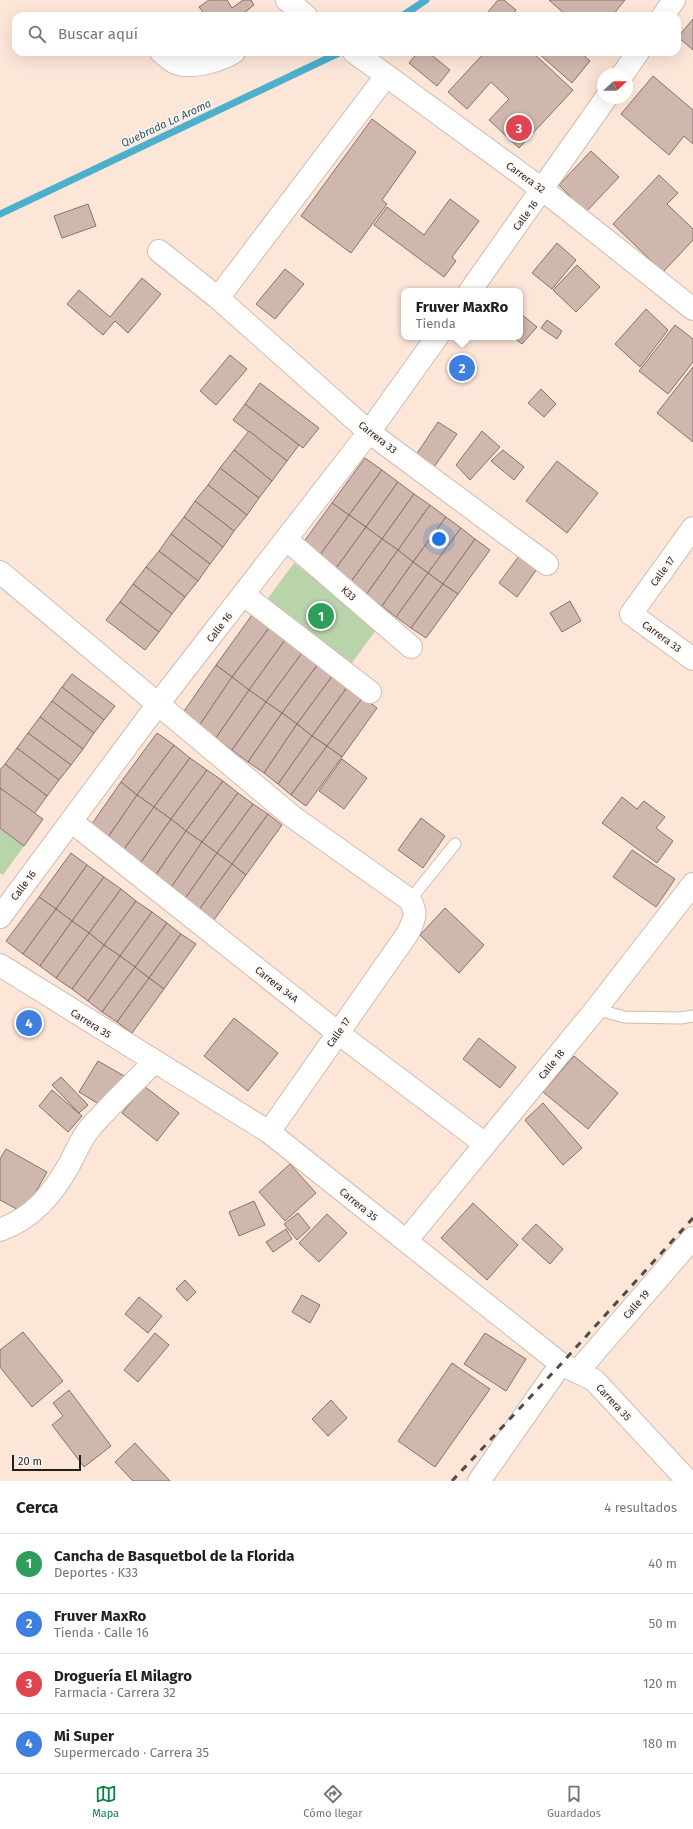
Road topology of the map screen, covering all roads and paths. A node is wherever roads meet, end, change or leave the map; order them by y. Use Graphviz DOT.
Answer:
graph roads {
  1 [pos="674,0"];
  2 [pos="666,12"];
  3 [pos="166,56"];
  4 [pos="229,56"];
  5 [pos="359,56"];
  6 [pos="635,56"];
  7 [pos="627,68"];
  8 [pos="386,76"];
  9 [pos="602,104"];
  10 [pos="543,190"];
  11 [pos="158,251"];
  12 [pos="472,288"];
  13 [pos="218,298"];
  14 [pos="691,302"];
  15 [pos="435,340"];
  16 [pos="369,432"];
  17 [pos="693,528"];
  18 [pos="287,540"];
  19 [pos="547,564"];
  20 [pos="0,572"];
  21 [pos="244,595"];
  22 [pos="631,614"];
  23 [pos="411,647"];
  24 [pos="693,659"];
  25 [pos="370,692"];
  26 [pos="158,704"];
  27 [pos="71,821"];
  28 [pos="455,844"];
  29 [pos="693,884"];
  30 [pos="410,900"];
  31 [pos="0,917"];
  32 [pos="0,965"];
  33 [pos="596,1009"];
  34 [pos="693,1016"];
  35 [pos="338,1033"];
  36 [pos="154,1062"];
  37 [pos="269,1132"];
  38 [pos="485,1144"];
  39 [pos="0,1230"];
  40 [pos="693,1238"];
  41 [pos="406,1241"];
  42 [pos="570,1367"];
  43 [pos="479,1481"];
  44 [pos="688,1481"];
  1 -- 2 [label="street"];
  3 -- 4 [label="street"];
  5 -- 8 [label="street, Carrera 32"];
  6 -- 7 [label="street"];
  8 -- 10 [label="street, Carrera 32"];
  8 -- 13 [label="street"];
  9 -- 10 [label="street, Calle 16"];
  10 -- 12 [label="street, Calle 16"];
  10 -- 14 [label="street, Carrera 32"];
  11 -- 13 [label="street, Carrera 33"];
  13 -- 16 [label="street, Carrera 33"];
  15 -- 16 [label="street, Calle 16"];
  16 -- 18 [label="street, Calle 16"];
  16 -- 19 [label="street, Carrera 33"];
  17 -- 22 [label="street, Calle 17"];
  18 -- 21 [label="street, Calle 16"];
  18 -- 23 [label="street, K33"];
  20 -- 26 [label="street"];
  21 -- 25 [label="street"];
  21 -- 26 [label="street, Calle 16"];
  22 -- 24 [label="street, Carrera 33"];
  26 -- 27 [label="street, Calle 16"];
  26 -- 30 [label="street"];
  27 -- 31 [label="street, Calle 16"];
  27 -- 35 [label="street, Carrera 34A"];
  28 -- 30 [label="lane"];
  29 -- 33 [label="street, Calle 18"];
  30 -- 35 [label="street, Calle 17"];
  32 -- 36 [label="street, Carrera 35"];
  33 -- 34 [label="lane"];
  33 -- 38 [label="street, Calle 18"];
  35 -- 37 [label="street, Calle 17"];
  35 -- 38 [label="street, Carrera 34A"];
  36 -- 37 [label="street, Carrera 35"];
  36 -- 39 [label="street"];
  37 -- 41 [label="street, Carrera 35"];
  38 -- 41 [label="street, Calle 18"];
  40 -- 42 [label="street, Calle 19"];
  41 -- 42 [label="street, Carrera 35"];
  42 -- 43 [label="street, Calle 19"];
  42 -- 44 [label="street, Carrera 35"];
}
